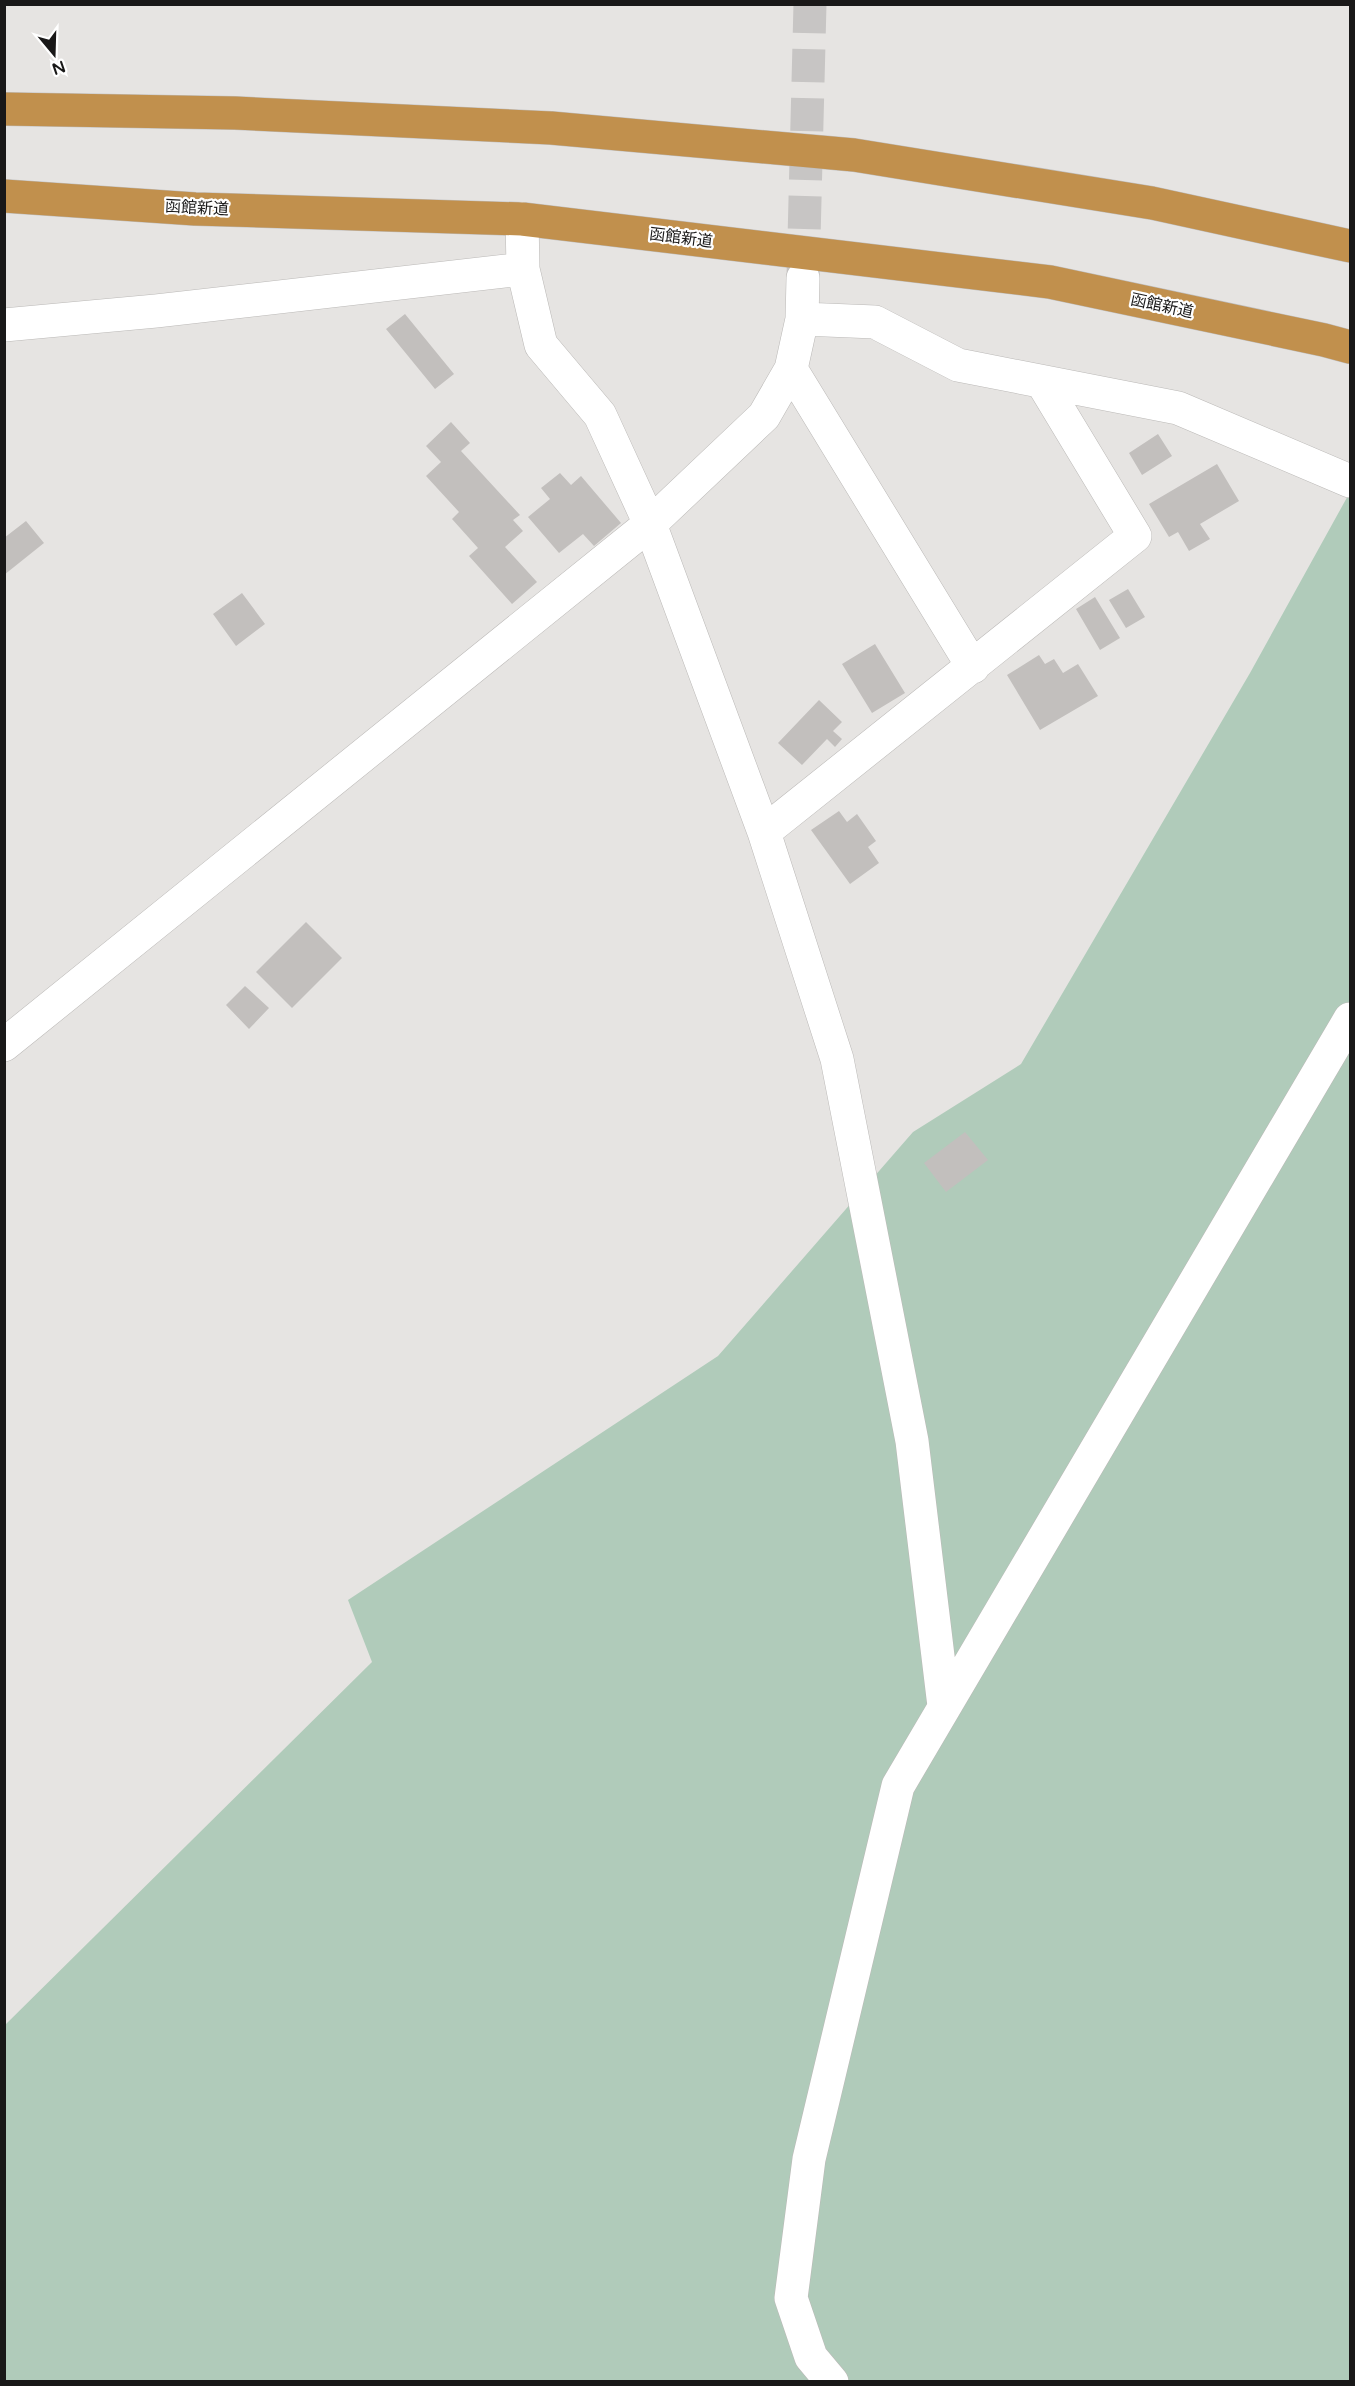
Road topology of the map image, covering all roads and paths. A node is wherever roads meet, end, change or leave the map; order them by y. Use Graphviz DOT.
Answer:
graph roads {
  1 [pos="4,108"];
  2 [pos="4,196"];
  3 [pos="522,219"];
  4 [pos="1350,246"];
  5 [pos="523,269"];
  6 [pos="803,278"];
  7 [pos="802,319"];
  8 [pos="4,326"];
  9 [pos="1350,347"];
  10 [pos="791,369"];
  11 [pos="1042,382"];
  12 [pos="1350,481"];
  13 [pos="650,524"];
  14 [pos="973,667"];
  15 [pos="764,832"];
  16 [pos="1350,1018"];
  17 [pos="4,1044"];
  18 [pos="944,1706"];
  19 [pos="832,2382"];
  1 -- 4 [label="highway"];
  2 -- 3 [label="highway, 函館新道"];
  3 -- 5 [label="street"];
  3 -- 9 [label="highway, 函館新道"];
  5 -- 8 [label="street"];
  5 -- 13 [label="street"];
  6 -- 7 [label="street"];
  7 -- 10 [label="street"];
  7 -- 11 [label="street"];
  10 -- 13 [label="street"];
  10 -- 14 [label="street"];
  11 -- 12 [label="street"];
  11 -- 14 [label="street"];
  13 -- 15 [label="street"];
  13 -- 17 [label="street"];
  14 -- 15 [label="street"];
  15 -- 18 [label="street"];
  16 -- 18 [label="street"];
  18 -- 19 [label="street"];
}
